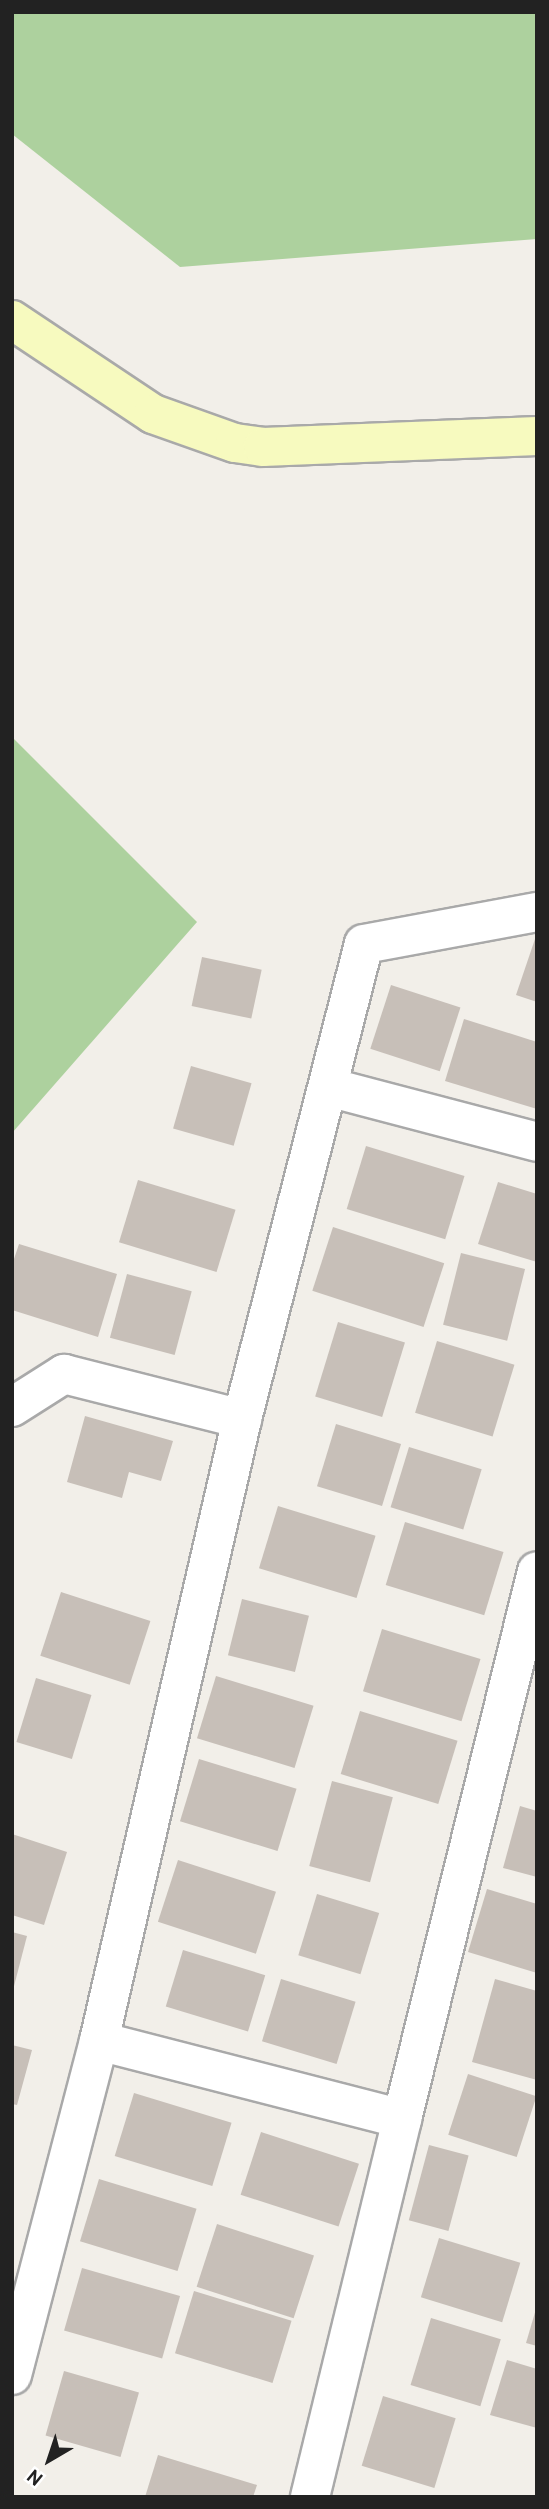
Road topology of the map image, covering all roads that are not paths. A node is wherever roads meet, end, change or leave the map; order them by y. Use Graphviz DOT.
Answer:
graph roads {
  1 [pos="12,320"];
  2 [pos="537,436"];
  3 [pos="537,912"];
  4 [pos="328,1087"];
  5 [pos="537,1142"];
  6 [pos="12,1407"];
  7 [pos="242,1419"];
  8 [pos="537,1571"];
  9 [pos="99,2041"];
  10 [pos="402,2119"];
  11 [pos="12,2375"];
  12 [pos="310,2497"];
  1 -- 2 [label="street"];
  3 -- 4 [label="street"];
  4 -- 5 [label="street"];
  4 -- 7 [label="street"];
  6 -- 7 [label="street"];
  7 -- 9 [label="street"];
  8 -- 10 [label="street"];
  9 -- 10 [label="street"];
  9 -- 11 [label="street"];
  10 -- 12 [label="street"];
}
